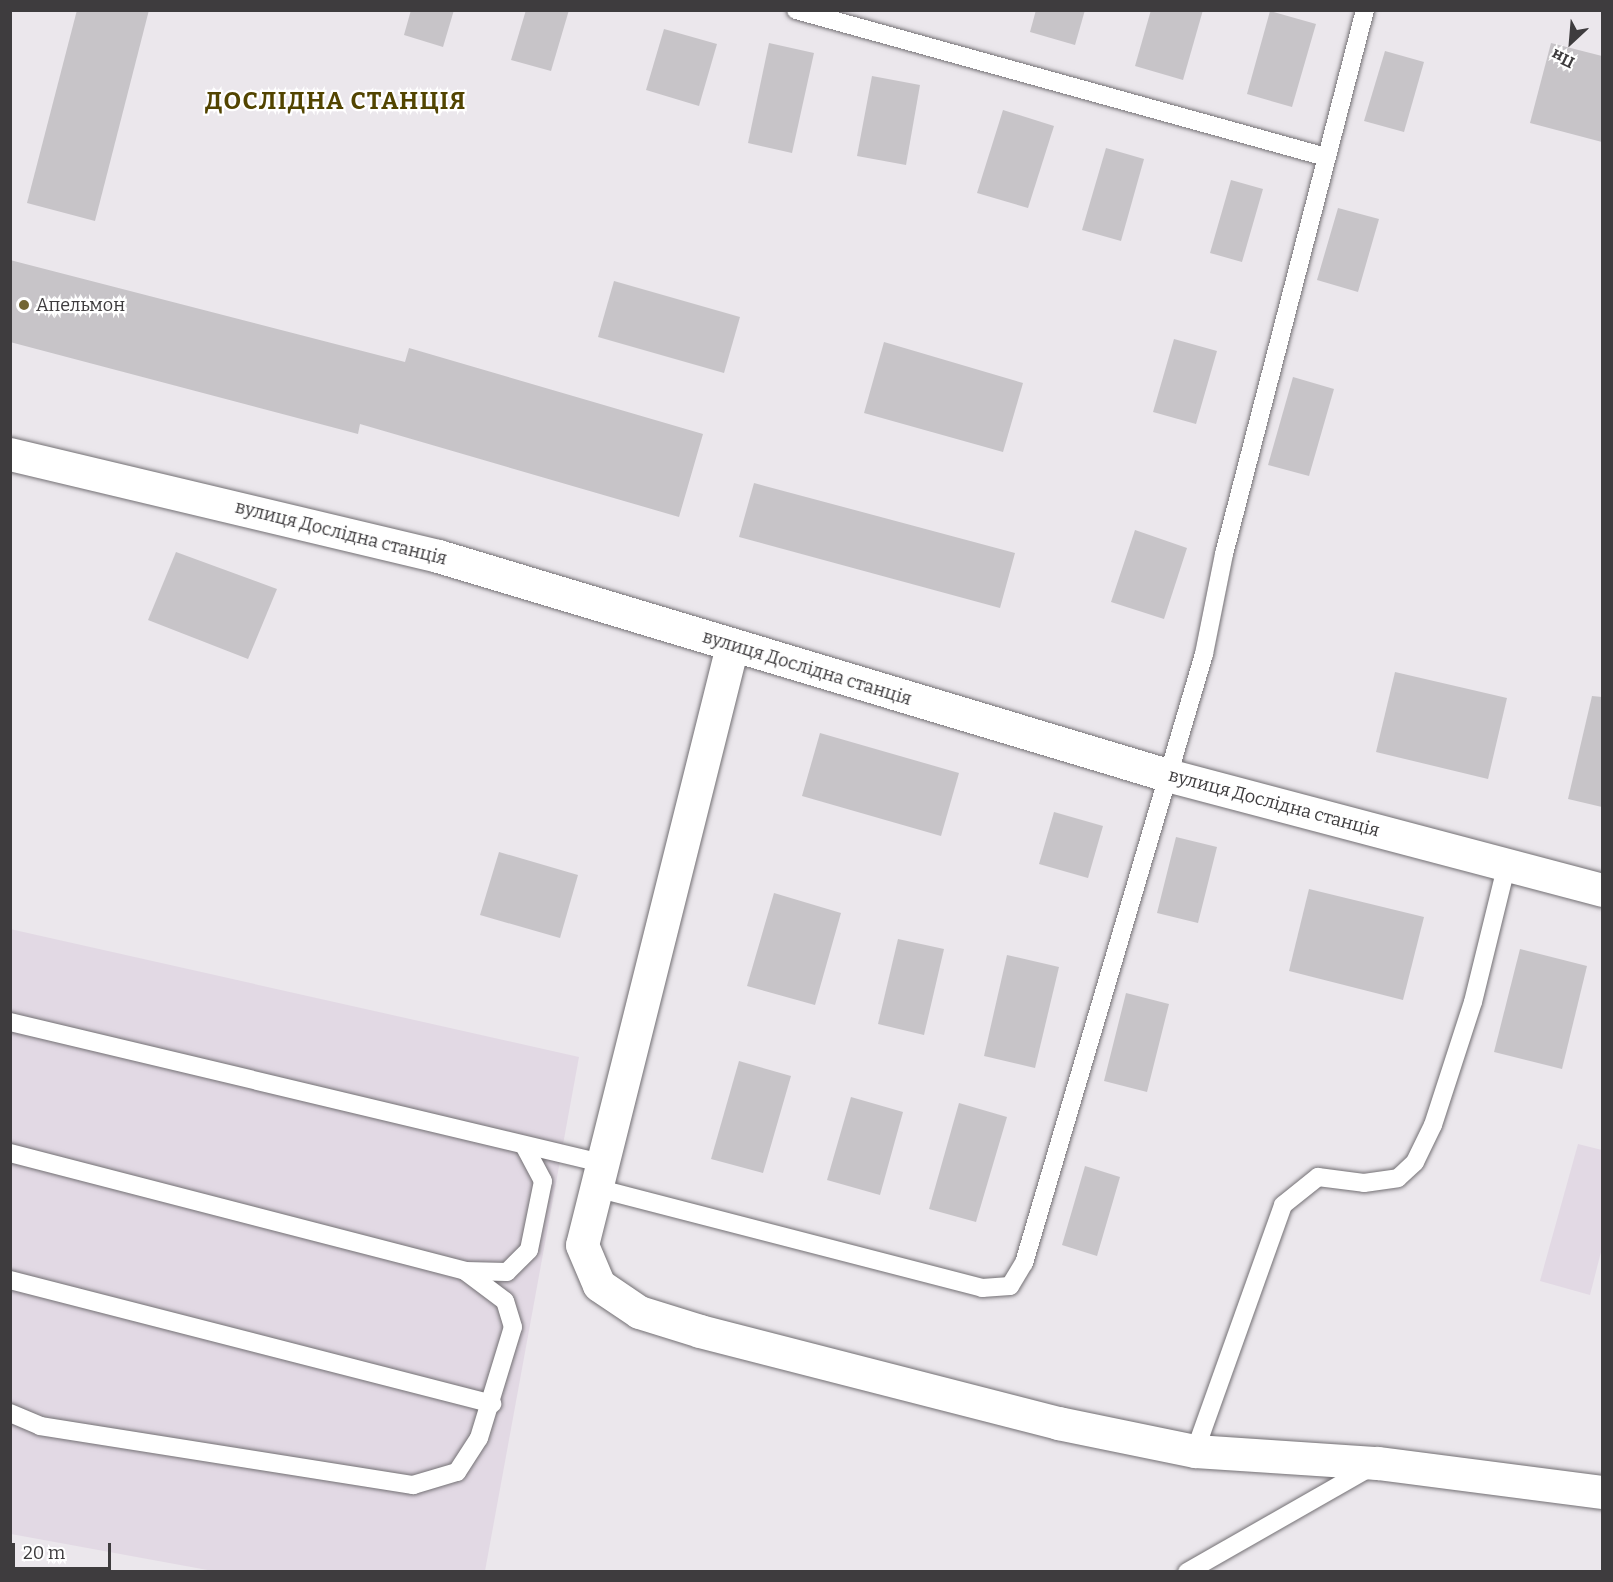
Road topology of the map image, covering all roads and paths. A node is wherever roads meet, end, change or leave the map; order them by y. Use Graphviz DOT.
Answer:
graph roads {
  1 [pos="796,10"];
  2 [pos="1365,10"];
  3 [pos="1326,157"];
  4 [pos="10,454"];
  5 [pos="732,646"];
  6 [pos="1167,775"];
  7 [pos="1507,864"];
  8 [pos="1602,890"];
  9 [pos="10,1022"];
  10 [pos="524,1146"];
  11 [pos="10,1153"];
  12 [pos="599,1175"];
  13 [pos="465,1271"];
  14 [pos="10,1280"];
  15 [pos="492,1404"];
  16 [pos="10,1413"];
  17 [pos="1195,1451"];
  18 [pos="1378,1463"];
  19 [pos="1602,1492"];
  20 [pos="1187,1572"];
  1 -- 3 [label="lane"];
  2 -- 3 [label="lane"];
  3 -- 6 [label="lane"];
  4 -- 5 [label="street, вулиця Дослідна станція"];
  5 -- 6 [label="street, вулиця Дослідна станція"];
  5 -- 12 [label="street"];
  6 -- 7 [label="street, вулиця Дослідна станція"];
  6 -- 12 [label="lane"];
  7 -- 8 [label="street, вулиця Дослідна станція"];
  7 -- 17 [label="lane"];
  9 -- 10 [label="lane"];
  10 -- 12 [label="lane"];
  10 -- 13 [label="lane"];
  11 -- 13 [label="lane"];
  12 -- 17 [label="street"];
  13 -- 15 [label="lane"];
  14 -- 15 [label="lane"];
  15 -- 16 [label="lane"];
  17 -- 18 [label="street"];
  18 -- 19 [label="street"];
  18 -- 20 [label="lane"];
}
